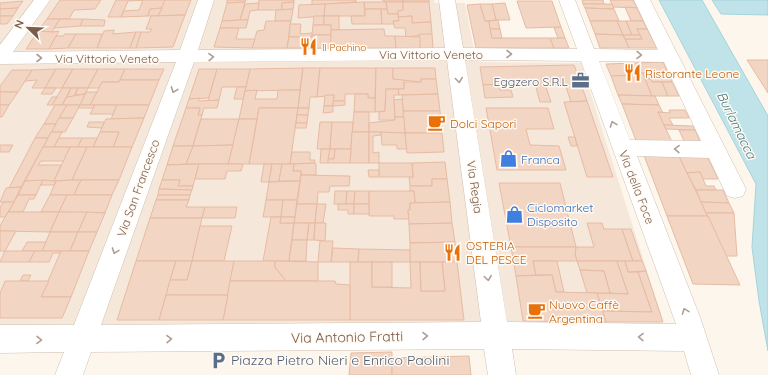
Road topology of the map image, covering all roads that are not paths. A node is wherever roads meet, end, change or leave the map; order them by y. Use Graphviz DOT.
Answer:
graph roads {
  1 [pos="42,0"];
  2 [pos="206,0"];
  3 [pos="447,0"];
  4 [pos="567,0"];
  5 [pos="642,0"];
  6 [pos="455,54"];
  7 [pos="588,55"];
  8 [pos="670,56"];
  9 [pos="186,57"];
  10 [pos="0,58"];
  11 [pos="622,148"];
  12 [pos="716,150"];
  13 [pos="735,189"];
  14 [pos="496,336"];
  15 [pos="694,338"];
  16 [pos="0,339"];
  17 [pos="82,340"];
  18 [pos="69,375"];
  19 [pos="502,375"];
  20 [pos="705,375"];
  1 -- 10 [label="street"];
  2 -- 9 [label="street, Via San Francesco"];
  3 -- 6 [label="street, Via Regia"];
  4 -- 7 [label="street, Via della Foce"];
  5 -- 8 [label="street"];
  6 -- 7 [label="street, Via Vittorio Veneto, one-way"];
  9 -- 6 [label="street, Via Vittorio Veneto, one-way"];
  6 -- 14 [label="street, Via Regia, one-way"];
  7 -- 8 [label="street, Via Vittorio Veneto, one-way"];
  11 -- 7 [label="street, Via della Foce, one-way"];
  8 -- 12 [label="street"];
  10 -- 9 [label="street, Via Vittorio Veneto, one-way"];
  9 -- 17 [label="street, Via San Francesco, one-way"];
  12 -- 11 [label="street, one-way"];
  15 -- 11 [label="street, Via della Foce, one-way"];
  12 -- 13 [label="street"];
  15 -- 14 [label="street, Via Antonio Fratti, one-way"];
  17 -- 14 [label="street, Via Antonio Fratti, one-way"];
  14 -- 19 [label="street, Via Regia"];
  15 -- 20 [label="street, Via della Foce"];
  16 -- 17 [label="street, Via Antonio Fratti, one-way"];
  17 -- 18 [label="street, Via San Francesco"];
}
